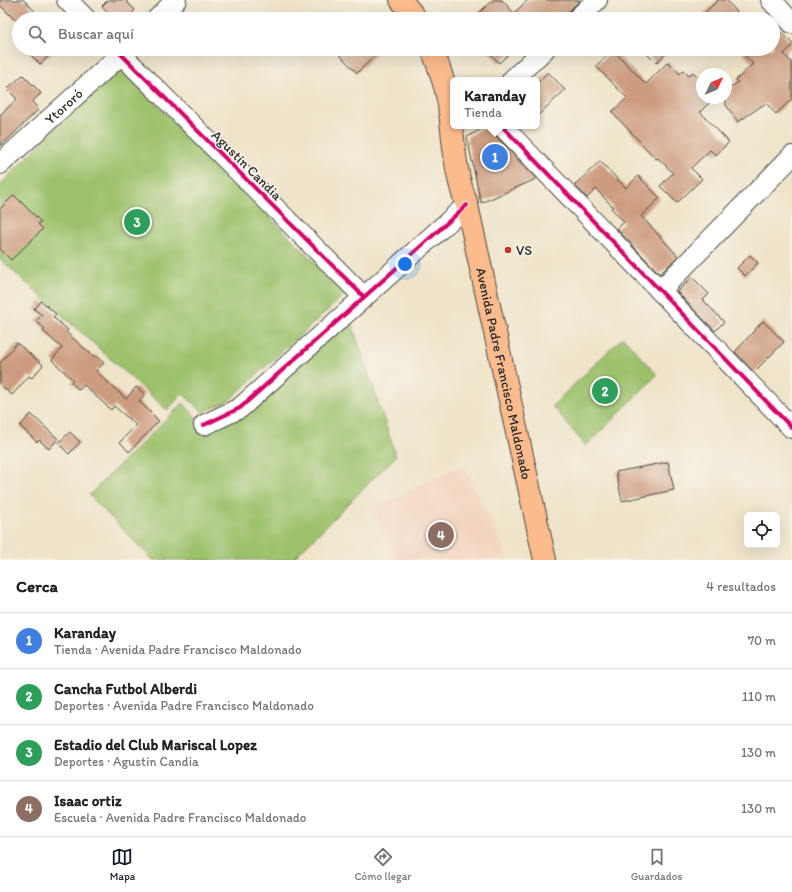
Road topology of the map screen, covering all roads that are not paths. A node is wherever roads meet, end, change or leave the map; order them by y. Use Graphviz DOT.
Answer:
graph roads {
  1 [pos="67,0"];
  2 [pos="176,0"];
  3 [pos="401,0"];
  4 [pos="597,0"];
  5 [pos="771,0"];
  6 [pos="79,12"];
  7 [pos="164,12"];
  8 [pos="410,12"];
  9 [pos="584,12"];
  10 [pos="792,23"];
  11 [pos="116,56"];
  12 [pos="126,56"];
  13 [pos="435,56"];
  14 [pos="538,56"];
  15 [pos="515,77"];
  16 [pos="448,82"];
  17 [pos="450,108"];
  18 [pos="505,129"];
  19 [pos="458,131"];
  20 [pos="792,156"];
  21 [pos="0,164"];
  22 [pos="462,202"];
  23 [pos="660,292"];
  24 [pos="363,296"];
  25 [pos="204,425"];
  26 [pos="792,428"];
  27 [pos="530,560"];
  28 [pos="545,560"];
  1 -- 6 [label="street"];
  2 -- 7 [label="street"];
  3 -- 8 [label="main road"];
  4 -- 9 [label="street"];
  5 -- 10 [label="street"];
  11 -- 21 [label="street, Ytororó"];
  12 -- 24 [label="street, Agustín Candia"];
  13 -- 16 [label="main road, Avenida Padre Francisco Maldonado"];
  14 -- 15 [label="street"];
  16 -- 17 [label="main road, Avenida Padre Francisco Maldonado"];
  18 -- 23 [label="street"];
  19 -- 22 [label="main road, Avenida Padre Francisco Maldonado"];
  20 -- 23 [label="street"];
  22 -- 24 [label="street"];
  22 -- 27 [label="main road, Avenida Padre Francisco Maldonado"];
  22 -- 28 [label="main road, Avenida Padre Francisco Maldonado"];
  23 -- 26 [label="street"];
  24 -- 25 [label="street"];
}
